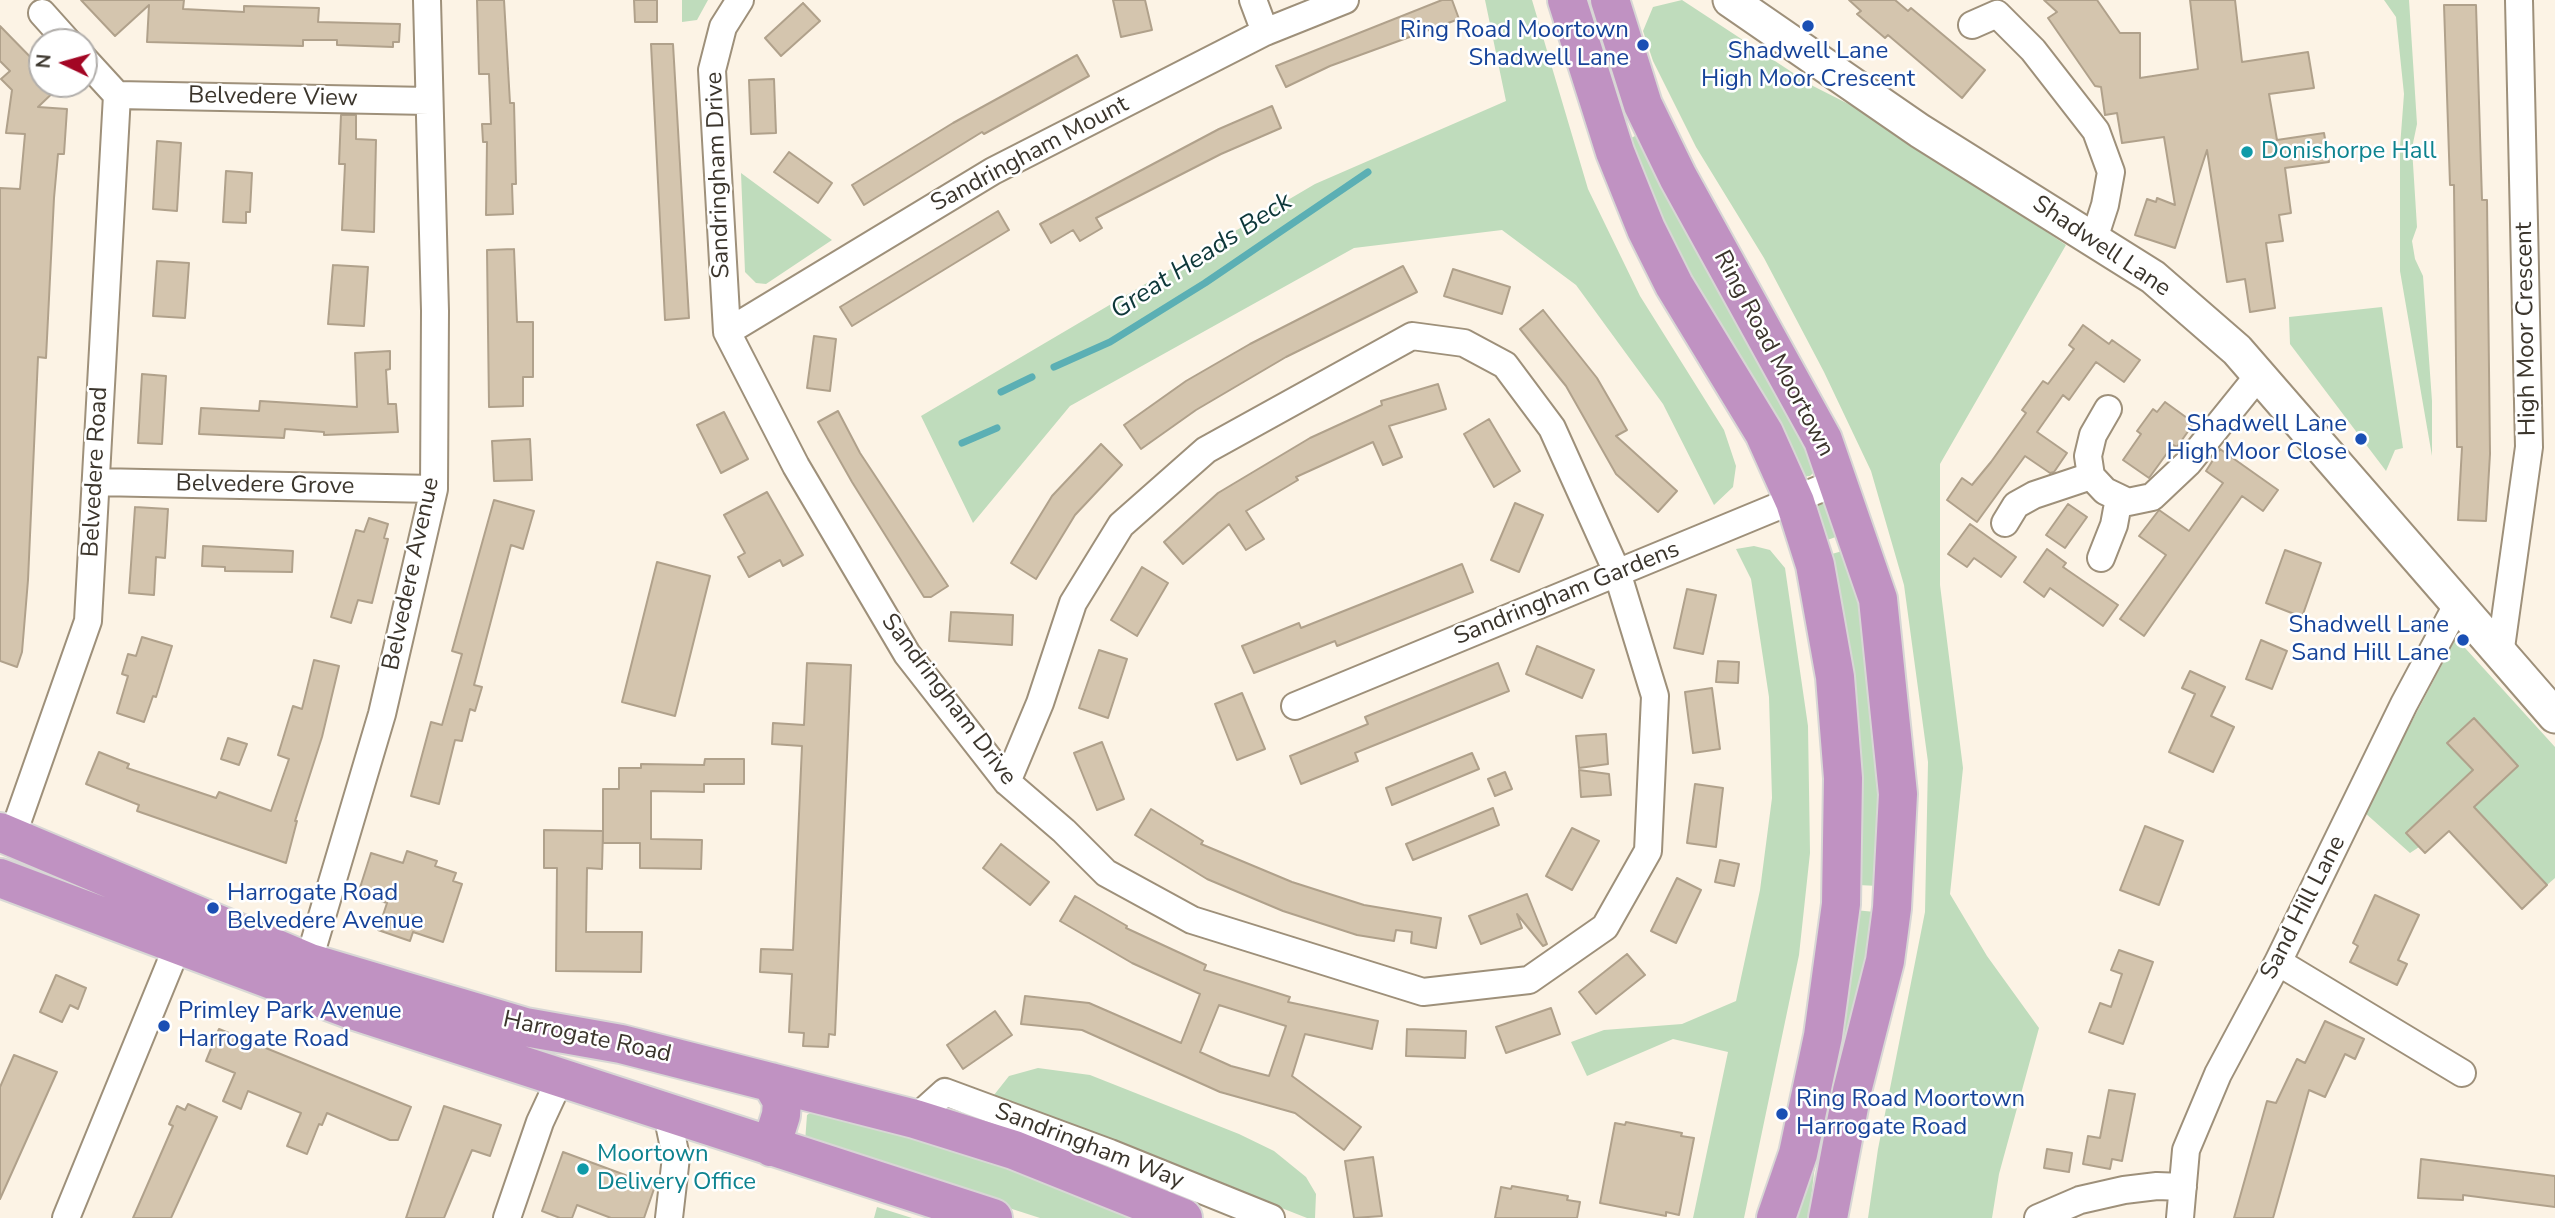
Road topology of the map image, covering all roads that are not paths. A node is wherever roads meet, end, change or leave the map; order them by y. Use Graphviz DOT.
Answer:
graph roads {
  1 [pos="427,0"];
  2 [pos="740,0"];
  3 [pos="1253,0"];
  4 [pos="1345,0"];
  5 [pos="1567,0"];
  6 [pos="1610,0"];
  7 [pos="1730,0"];
  8 [pos="2519,0"];
  9 [pos="42,13"];
  10 [pos="1972,25"];
  11 [pos="55,28"];
  12 [pos="1265,32"];
  13 [pos="98,75"];
  14 [pos="117,95"];
  15 [pos="429,101"];
  16 [pos="2094,239"];
  17 [pos="727,332"];
  18 [pos="2259,375"];
  19 [pos="2108,409"];
  20 [pos="2091,476"];
  21 [pos="96,482"];
  22 [pos="1837,482"];
  23 [pos="434,489"];
  24 [pos="2119,498"];
  25 [pos="1795,502"];
  26 [pos="2005,523"];
  27 [pos="2101,558"];
  28 [pos="1617,572"];
  29 [pos="2456,607"];
  30 [pos="2500,655"];
  31 [pos="1296,706"];
  32 [pos="2555,716"];
  33 [pos="1007,782"];
  34 [pos="6,835"];
  35 [pos="0,878"];
  36 [pos="177,947"];
  37 [pos="2278,962"];
  38 [pos="304,977"];
  39 [pos="571,1035"];
  40 [pos="2462,1073"];
  41 [pos="560,1079"];
  42 [pos="771,1082"];
  43 [pos="650,1108"];
  44 [pos="915,1119"];
  45 [pos="771,1147"];
  46 [pos="2183,1187"];
  47 [pos="66,1218"];
  48 [pos="507,1218"];
  49 [pos="669,1218"];
  50 [pos="993,1218"];
  51 [pos="1183,1218"];
  52 [pos="1270,1218"];
  53 [pos="1776,1218"];
  54 [pos="1828,1218"];
  55 [pos="2038,1218"];
  56 [pos="2180,1218"];
  1 -- 15 [label="street, Belvedere Avenue"];
  2 -- 17 [label="street, Sandringham Drive"];
  3 -- 12 [label="street"];
  4 -- 12 [label="street, Sandringham Mount"];
  5 -- 25 [label="highway, Ring Road Moortown"];
  6 -- 22 [label="highway, Ring Road Moortown"];
  7 -- 16 [label="street, Shadwell Lane"];
  8 -- 30 [label="street, High Moor Crescent"];
  9 -- 11 [label="street"];
  10 -- 16 [label="street"];
  12 -- 17 [label="street, Sandringham Mount"];
  13 -- 14 [label="street"];
  14 -- 15 [label="street, Belvedere View"];
  14 -- 21 [label="street, Belvedere Road"];
  15 -- 23 [label="street, Belvedere Avenue"];
  16 -- 18 [label="street, Shadwell Lane"];
  17 -- 33 [label="street, Sandringham Drive"];
  18 -- 24 [label="street"];
  18 -- 29 [label="street, Shadwell Lane"];
  19 -- 20 [label="street"];
  20 -- 24 [label="street"];
  20 -- 26 [label="street"];
  21 -- 23 [label="street, Belvedere Grove"];
  21 -- 34 [label="street, Belvedere Road"];
  22 -- 25 [label="street, Sandringham Gardens"];
  22 -- 54 [label="highway, Ring Road Moortown"];
  23 -- 38 [label="street, Belvedere Avenue"];
  24 -- 27 [label="street"];
  25 -- 28 [label="street, Sandringham Gardens"];
  25 -- 53 [label="highway, Ring Road Moortown"];
  28 -- 31 [label="street, Sandringham Gardens"];
  28 -- 33 [label="street, Sandringham Drive"];
  28 -- 33 [label="street, Sandringham Drive"];
  29 -- 30 [label="street, Shadwell Lane"];
  29 -- 37 [label="street, Sand Hill Lane"];
  30 -- 32 [label="street, Shadwell Lane"];
  34 -- 38 [label="highway, Harrogate Road"];
  35 -- 36 [label="highway, Harrogate Road"];
  36 -- 38 [label="highway, Harrogate Road"];
  36 -- 47 [label="street"];
  37 -- 40 [label="street"];
  37 -- 46 [label="street, Sand Hill Lane"];
  38 -- 39 [label="highway, Harrogate Road"];
  38 -- 41 [label="highway, Harrogate Road"];
  39 -- 42 [label="highway, Harrogate Road"];
  39 -- 43 [label="highway"];
  41 -- 43 [label="highway, Harrogate Road"];
  41 -- 48 [label="street"];
  42 -- 44 [label="highway, Harrogate Road"];
  42 -- 45 [label="highway"];
  43 -- 45 [label="highway, Harrogate Road"];
  43 -- 49 [label="street"];
  44 -- 51 [label="highway, Harrogate Road"];
  44 -- 52 [label="street, Sandringham Way"];
  45 -- 50 [label="highway, Harrogate Road"];
  46 -- 55 [label="street"];
  46 -- 56 [label="street, Sand Hill Lane"];
}
